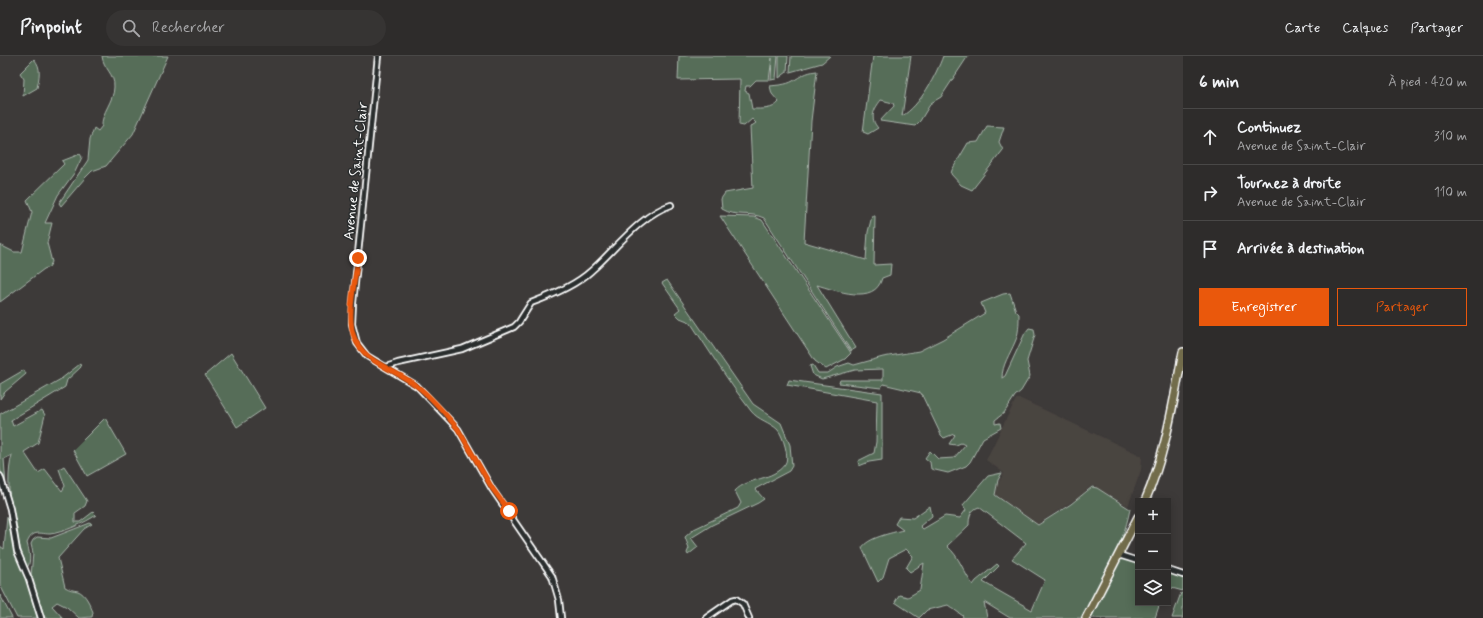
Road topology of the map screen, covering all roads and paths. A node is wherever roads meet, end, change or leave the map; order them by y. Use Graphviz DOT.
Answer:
graph roads {
  1 [pos="378,56"];
  2 [pos="671,205"];
  3 [pos="1183,352"];
  4 [pos="386,367"];
  5 [pos="0,476"];
  6 [pos="1146,498"];
  7 [pos="1135,523"];
  8 [pos="1119,555"];
  9 [pos="1135,560"];
  10 [pos="1171,571"];
  11 [pos="1183,575"];
  12 [pos="41,618"];
  13 [pos="561,618"];
  14 [pos="706,618"];
  15 [pos="749,618"];
  16 [pos="1086,618"];
  1 -- 4 [label="street, Avenue de Saint-Clair"];
  2 -- 4 [label="street"];
  3 -- 6 [label="main road"];
  4 -- 13 [label="street, Avenue de Saint-Clair"];
  5 -- 12 [label="street"];
  7 -- 8 [label="main road"];
  8 -- 9 [label="street"];
  8 -- 16 [label="main road"];
  10 -- 11 [label="street"];
  14 -- 15 [label="street"];
}
